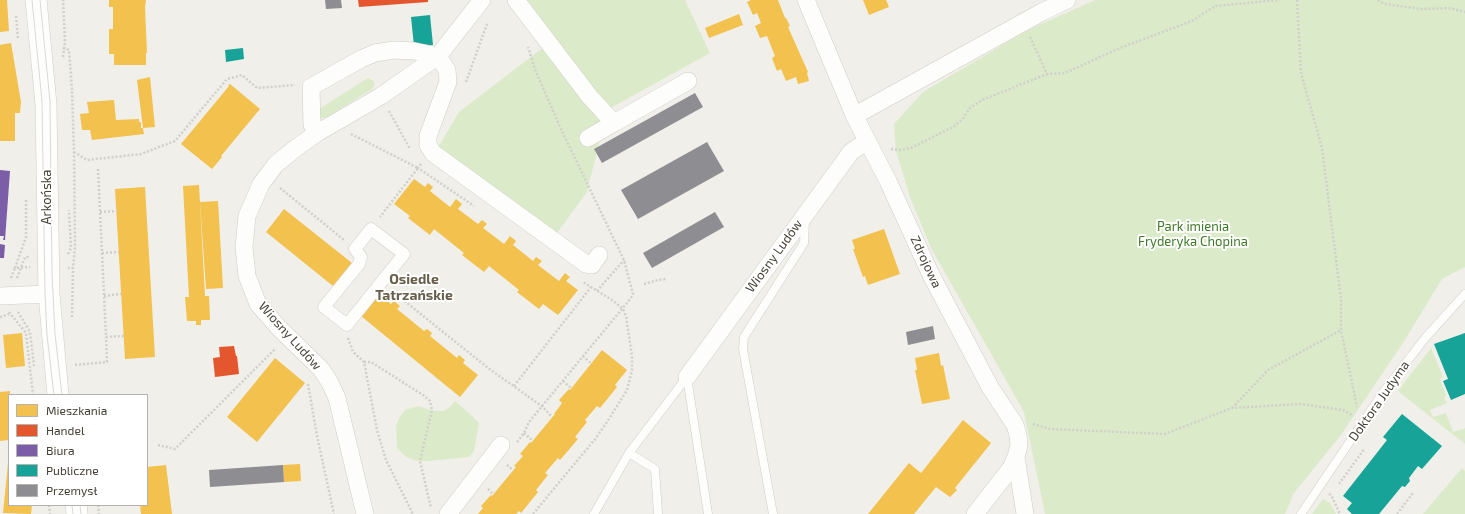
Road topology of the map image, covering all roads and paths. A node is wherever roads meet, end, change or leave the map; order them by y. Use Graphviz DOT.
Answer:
graph roads {
  1 [pos="36,0"];
  2 [pos="482,0"];
  3 [pos="516,0"];
  4 [pos="806,0"];
  5 [pos="1067,0"];
  6 [pos="1279,0"];
  7 [pos="1297,0"];
  8 [pos="1378,0"];
  9 [pos="1040,6"];
  10 [pos="1465,12"];
  11 [pos="16,13"];
  12 [pos="488,20"];
  13 [pos="1025,22"];
  14 [pos="527,43"];
  15 [pos="19,44"];
  16 [pos="60,46"];
  17 [pos="438,56"];
  18 [pos="1047,74"];
  19 [pos="688,81"];
  20 [pos="466,83"];
  21 [pos="311,87"];
  22 [pos="381,96"];
  23 [pos="854,115"];
  24 [pos="336,123"];
  25 [pos="614,123"];
  26 [pos="317,133"];
  27 [pos="588,138"];
  28 [pos="871,147"];
  29 [pos="412,151"];
  30 [pos="74,152"];
  31 [pos="433,153"];
  32 [pos="418,168"];
  33 [pos="98,169"];
  34 [pos="261,184"];
  35 [pos="26,198"];
  36 [pos="476,208"];
  37 [pos="117,211"];
  38 [pos="100,212"];
  39 [pos="806,212"];
  40 [pos="371,229"];
  41 [pos="355,249"];
  42 [pos="119,252"];
  43 [pos="102,253"];
  44 [pos="599,255"];
  45 [pos="30,257"];
  46 [pos="624,260"];
  47 [pos="31,267"];
  48 [pos="20,268"];
  49 [pos="64,268"];
  50 [pos="73,268"];
  51 [pos="578,278"];
  52 [pos="666,279"];
  53 [pos="16,281"];
  54 [pos="381,282"];
  55 [pos="644,284"];
  56 [pos="591,287"];
  57 [pos="597,291"];
  58 [pos="48,294"];
  59 [pos="121,294"];
  60 [pos="1465,294"];
  61 [pos="104,296"];
  62 [pos="4,302"];
  63 [pos="623,309"];
  64 [pos="17,310"];
  65 [pos="10,314"];
  66 [pos="0,317"];
  67 [pos="72,323"];
  68 [pos="347,325"];
  69 [pos="1341,330"];
  70 [pos="124,336"];
  71 [pos="106,337"];
  72 [pos="280,344"];
  73 [pos="583,356"];
  74 [pos="75,358"];
  75 [pos="364,362"];
  76 [pos="592,364"];
  77 [pos="75,365"];
  78 [pos="34,370"];
  79 [pos="76,373"];
  80 [pos="687,377"];
  81 [pos="563,381"];
  82 [pos="308,383"];
  83 [pos="514,386"];
  84 [pos="571,388"];
  85 [pos="32,394"];
  86 [pos="58,394"];
  87 [pos="543,406"];
  88 [pos="1232,408"];
  89 [pos="552,417"];
  90 [pos="1009,417"];
  91 [pos="1365,421"];
  92 [pos="524,433"];
  93 [pos="533,441"];
  94 [pos="510,443"];
  95 [pos="158,445"];
  96 [pos="1365,448"];
  97 [pos="629,453"];
  98 [pos="1016,457"];
  99 [pos="1319,488"];
  100 [pos="1413,494"];
  101 [pos="1331,495"];
  102 [pos="334,514"];
  103 [pos="365,514"];
  104 [pos="413,514"];
  105 [pos="433,514"];
  106 [pos="448,514"];
  107 [pos="532,514"];
  108 [pos="594,514"];
  109 [pos="658,514"];
  110 [pos="708,514"];
  111 [pos="773,514"];
  112 [pos="976,514"];
  113 [pos="1025,514"];
  114 [pos="1301,514"];
  115 [pos="1340,514"];
  116 [pos="1397,514"];
  1 -- 58 [label="street, Arkońska"];
  2 -- 17 [label="street, Wiosny Ludów"];
  3 -- 25 [label="street"];
  4 -- 23 [label="street, Zdrojowa"];
  5 -- 9 [label="street"];
  6 -- 18 [label="path"];
  7 -- 69 [label="path"];
  8 -- 10 [label="path"];
  9 -- 13 [label="street"];
  11 -- 15 [label="path"];
  12 -- 20 [label="path"];
  13 -- 18 [label="path"];
  13 -- 23 [label="street"];
  14 -- 46 [label="path"];
  16 -- 30 [label="path"];
  17 -- 21 [label="street"];
  17 -- 22 [label="street, Wiosny Ludów"];
  17 -- 31 [label="street"];
  18 -- 28 [label="path"];
  19 -- 25 [label="street"];
  21 -- 26 [label="street"];
  21 -- 30 [label="path"];
  22 -- 24 [label="street, Wiosny Ludów"];
  22 -- 29 [label="path"];
  23 -- 28 [label="street, Zdrojowa"];
  24 -- 26 [label="street, Wiosny Ludów"];
  24 -- 32 [label="path"];
  25 -- 27 [label="street"];
  26 -- 34 [label="street, Wiosny Ludów"];
  28 -- 39 [label="street, Wiosny Ludów"];
  28 -- 90 [label="street, Zdrojowa"];
  30 -- 50 [label="path"];
  31 -- 32 [label="path"];
  31 -- 44 [label="street"];
  32 -- 36 [label="path"];
  32 -- 40 [label="path"];
  33 -- 38 [label="path"];
  34 -- 41 [label="path"];
  34 -- 103 [label="street, Wiosny Ludów"];
  35 -- 48 [label="path"];
  37 -- 38 [label="path"];
  38 -- 43 [label="path"];
  39 -- 80 [label="street, Wiosny Ludów"];
  39 -- 111 [label="lane"];
  40 -- 41 [label="street"];
  40 -- 54 [label="street"];
  41 -- 68 [label="street"];
  42 -- 43 [label="path"];
  43 -- 61 [label="path"];
  45 -- 48 [label="path"];
  46 -- 57 [label="path"];
  46 -- 63 [label="path"];
  47 -- 48 [label="path"];
  48 -- 53 [label="path"];
  49 -- 50 [label="path"];
  50 -- 67 [label="path"];
  51 -- 56 [label="path"];
  52 -- 55 [label="path"];
  54 -- 68 [label="street"];
  54 -- 83 [label="path"];
  56 -- 57 [label="path"];
  56 -- 83 [label="path"];
  57 -- 63 [label="path"];
  58 -- 62 [label="street"];
  58 -- 86 [label="street, Arkońska"];
  59 -- 61 [label="path"];
  60 -- 91 [label="lane, Doktora Judyma"];
  61 -- 71 [label="path"];
  62 -- 65 [label="path"];
  63 -- 73 [label="path"];
  63 -- 107 [label="path"];
  64 -- 78 [label="path"];
  65 -- 66 [label="path"];
  65 -- 85 [label="path"];
  68 -- 75 [label="path"];
  69 -- 88 [label="path"];
  69 -- 91 [label="path"];
  70 -- 71 [label="path"];
  71 -- 77 [label="path"];
  72 -- 95 [label="path"];
  73 -- 76 [label="path"];
  73 -- 81 [label="path"];
  74 -- 77 [label="path"];
  75 -- 104 [label="path"];
  75 -- 105 [label="path"];
  77 -- 79 [label="path"];
  80 -- 97 [label="lane"];
  80 -- 110 [label="lane"];
  81 -- 84 [label="path"];
  81 -- 87 [label="path"];
  82 -- 102 [label="path"];
  83 -- 87 [label="path"];
  87 -- 89 [label="path"];
  87 -- 92 [label="path"];
  88 -- 90 [label="path"];
  88 -- 91 [label="path"];
  90 -- 98 [label="street, Zdrojowa"];
  91 -- 99 [label="lane, Doktora Judyma"];
  92 -- 93 [label="path"];
  92 -- 94 [label="path"];
  94 -- 106 [label="street"];
  96 -- 101 [label="path"];
  97 -- 108 [label="lane"];
  97 -- 109 [label="lane"];
  98 -- 112 [label="street, Zdrojowa"];
  98 -- 113 [label="street"];
  99 -- 101 [label="path"];
  99 -- 114 [label="lane, Doktora Judyma"];
  100 -- 116 [label="path"];
  101 -- 115 [label="path"];
}
